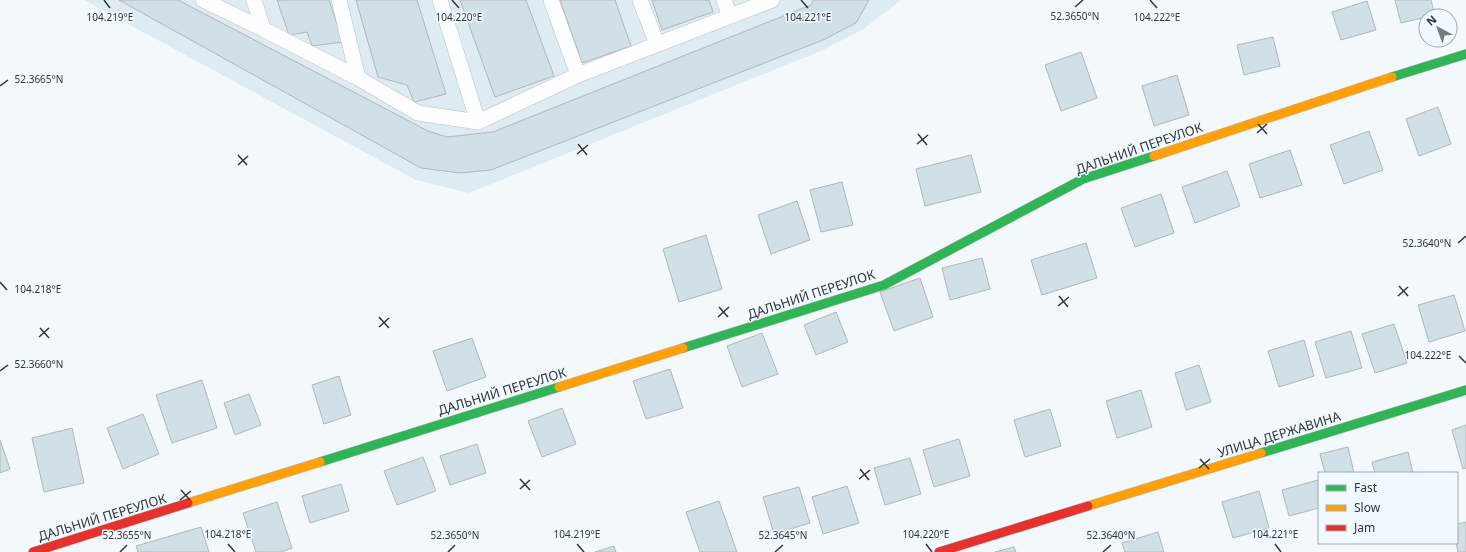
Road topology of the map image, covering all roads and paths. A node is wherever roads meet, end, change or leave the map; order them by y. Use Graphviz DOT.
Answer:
graph roads {
  1 [pos="203,0"];
  2 [pos="254,0"];
  3 [pos="339,0"];
  4 [pos="440,0"];
  5 [pos="551,0"];
  6 [pos="640,0"];
  7 [pos="724,0"];
  8 [pos="772,0"];
  9 [pos="730,16"];
  10 [pos="263,29"];
  11 [pos="657,44"];
  12 [pos="1466,54"];
  13 [pos="578,75"];
  14 [pos="358,78"];
  15 [pos="478,122"];
  16 [pos="1466,390"];
  17 [pos="33,552"];
  18 [pos="939,552"];
  1 -- 10 [label="lane"];
  2 -- 10 [label="lane"];
  3 -- 14 [label="lane"];
  4 -- 15 [label="lane"];
  5 -- 13 [label="lane"];
  6 -- 11 [label="lane"];
  7 -- 9 [label="lane"];
  8 -- 9 [label="lane"];
  9 -- 11 [label="lane"];
  10 -- 14 [label="lane"];
  11 -- 13 [label="lane"];
  12 -- 17 [label="street, ДАЛЬНИЙ ПЕРЕУЛОК"];
  13 -- 15 [label="lane"];
  14 -- 15 [label="lane"];
  16 -- 18 [label="street, УЛИЦА ДЕРЖАВИНА"];
}
